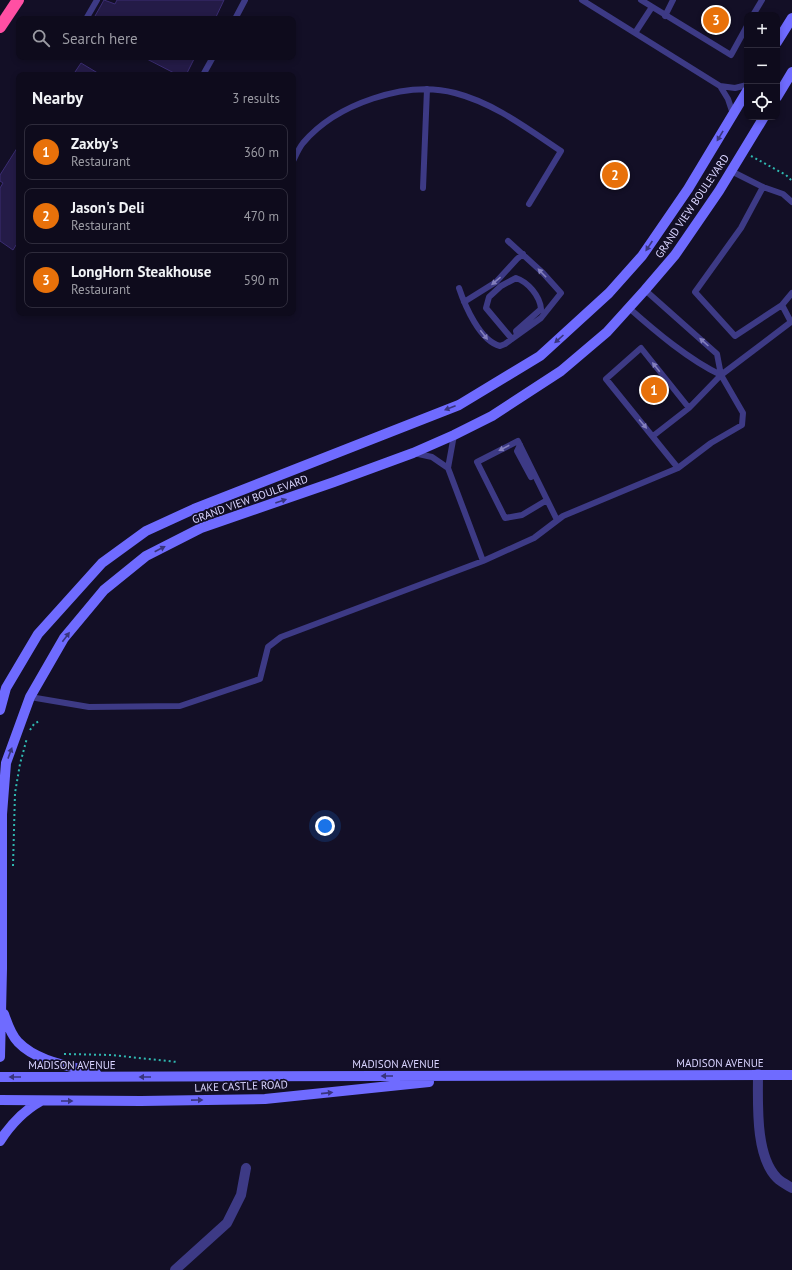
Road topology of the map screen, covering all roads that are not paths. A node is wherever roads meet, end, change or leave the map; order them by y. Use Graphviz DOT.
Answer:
graph roads {
  1 [pos="18,0"];
  2 [pos="97,0"];
  3 [pos="245,0"];
  4 [pos="582,0"];
  5 [pos="641,0"];
  6 [pos="673,0"];
  7 [pos="762,0"];
  8 [pos="652,7"];
  9 [pos="756,12"];
  10 [pos="88,16"];
  11 [pos="237,16"];
  12 [pos="665,16"];
  13 [pos="792,18"];
  14 [pos="0,27"];
  15 [pos="744,31"];
  16 [pos="635,33"];
  17 [pos="780,37"];
  18 [pos="211,60"];
  19 [pos="204,72"];
  20 [pos="792,72"];
  21 [pos="720,86"];
  22 [pos="744,86"];
  23 [pos="427,89"];
  24 [pos="780,92"];
  25 [pos="744,96"];
  26 [pos="733,114"];
  27 [pos="762,120"];
  28 [pos="296,156"];
  29 [pos="731,171"];
  30 [pos="763,187"];
  31 [pos="423,188"];
  32 [pos="792,202"];
  33 [pos="529,204"];
  34 [pos="508,241"];
  35 [pos="524,254"];
  36 [pos="459,288"];
  37 [pos="645,290"];
  38 [pos="792,293"];
  39 [pos="464,302"];
  40 [pos="782,306"];
  41 [pos="629,308"];
  42 [pos="515,337"];
  43 [pos="721,375"];
  44 [pos="690,408"];
  45 [pos="454,435"];
  46 [pos="653,436"];
  47 [pos="413,453"];
  48 [pos="448,468"];
  49 [pos="678,468"];
  50 [pos="547,500"];
  51 [pos="557,520"];
  52 [pos="483,561"];
  53 [pos="30,697"];
  54 [pos="0,710"];
  55 [pos="2,1007"];
  56 [pos="0,1057"];
  57 [pos="758,1074"];
  58 [pos="792,1075"];
  59 [pos="482,1076"];
  60 [pos="0,1077"];
  61 [pos="109,1077"];
  62 [pos="0,1100"];
  63 [pos="42,1100"];
  64 [pos="0,1141"];
  65 [pos="246,1168"];
  66 [pos="792,1188"];
  67 [pos="175,1270"];
  1 -- 14 [label="highway"];
  2 -- 10 [label="lane"];
  3 -- 11 [label="lane"];
  4 -- 16 [label="lane"];
  5 -- 8 [label="lane"];
  6 -- 12 [label="lane"];
  7 -- 9 [label="lane"];
  8 -- 12 [label="lane"];
  8 -- 16 [label="lane"];
  12 -- 15 [label="lane"];
  13 -- 17 [label="main road"];
  16 -- 21 [label="lane"];
  18 -- 19 [label="lane"];
  20 -- 24 [label="main road"];
  21 -- 22 [label="lane"];
  21 -- 26 [label="lane"];
  23 -- 28 [label="lane"];
  23 -- 31 [label="lane"];
  23 -- 33 [label="lane"];
  25 -- 26 [label="main road, GRAND VIEW BOULEVARD"];
  26 -- 54 [label="main road, GRAND VIEW BOULEVARD, one-way"];
  27 -- 29 [label="main road, GRAND VIEW BOULEVARD"];
  29 -- 30 [label="lane"];
  29 -- 37 [label="main road, GRAND VIEW BOULEVARD"];
  30 -- 32 [label="lane"];
  30 -- 40 [label="lane"];
  34 -- 35 [label="lane"];
  35 -- 39 [label="lane, one-way"];
  42 -- 35 [label="lane, one-way"];
  36 -- 39 [label="lane"];
  37 -- 41 [label="main road, GRAND VIEW BOULEVARD"];
  43 -- 37 [label="lane, one-way"];
  38 -- 40 [label="lane"];
  39 -- 42 [label="lane, one-way"];
  40 -- 43 [label="lane"];
  41 -- 43 [label="lane"];
  41 -- 45 [label="main road, GRAND VIEW BOULEVARD"];
  42 -- 42 [label="lane"];
  43 -- 44 [label="lane"];
  43 -- 49 [label="lane"];
  44 -- 46 [label="lane"];
  44 -- 46 [label="lane, one-way"];
  45 -- 47 [label="main road, GRAND VIEW BOULEVARD"];
  45 -- 48 [label="lane"];
  46 -- 49 [label="lane"];
  47 -- 48 [label="lane"];
  53 -- 47 [label="main road, GRAND VIEW BOULEVARD, one-way"];
  48 -- 52 [label="lane"];
  49 -- 51 [label="lane"];
  50 -- 50 [label="lane, one-way"];
  50 -- 51 [label="lane"];
  51 -- 52 [label="lane"];
  52 -- 53 [label="lane"];
  55 -- 53 [label="main road, GRAND VIEW BOULEVARD, one-way"];
  55 -- 56 [label="main road, GRAND VIEW BOULEVARD"];
  55 -- 61 [label="main road"];
  57 -- 58 [label="main road, MADISON AVENUE"];
  57 -- 59 [label="main road, MADISON AVENUE"];
  57 -- 66 [label="street"];
  59 -- 61 [label="main road, MADISON AVENUE, one-way"];
  63 -- 59 [label="main road, LAKE CASTLE ROAD, one-way"];
  61 -- 60 [label="main road, MADISON AVENUE, one-way"];
  62 -- 63 [label="main road, LAKE CASTLE ROAD"];
  63 -- 64 [label="main road"];
  65 -- 67 [label="street"];
}
